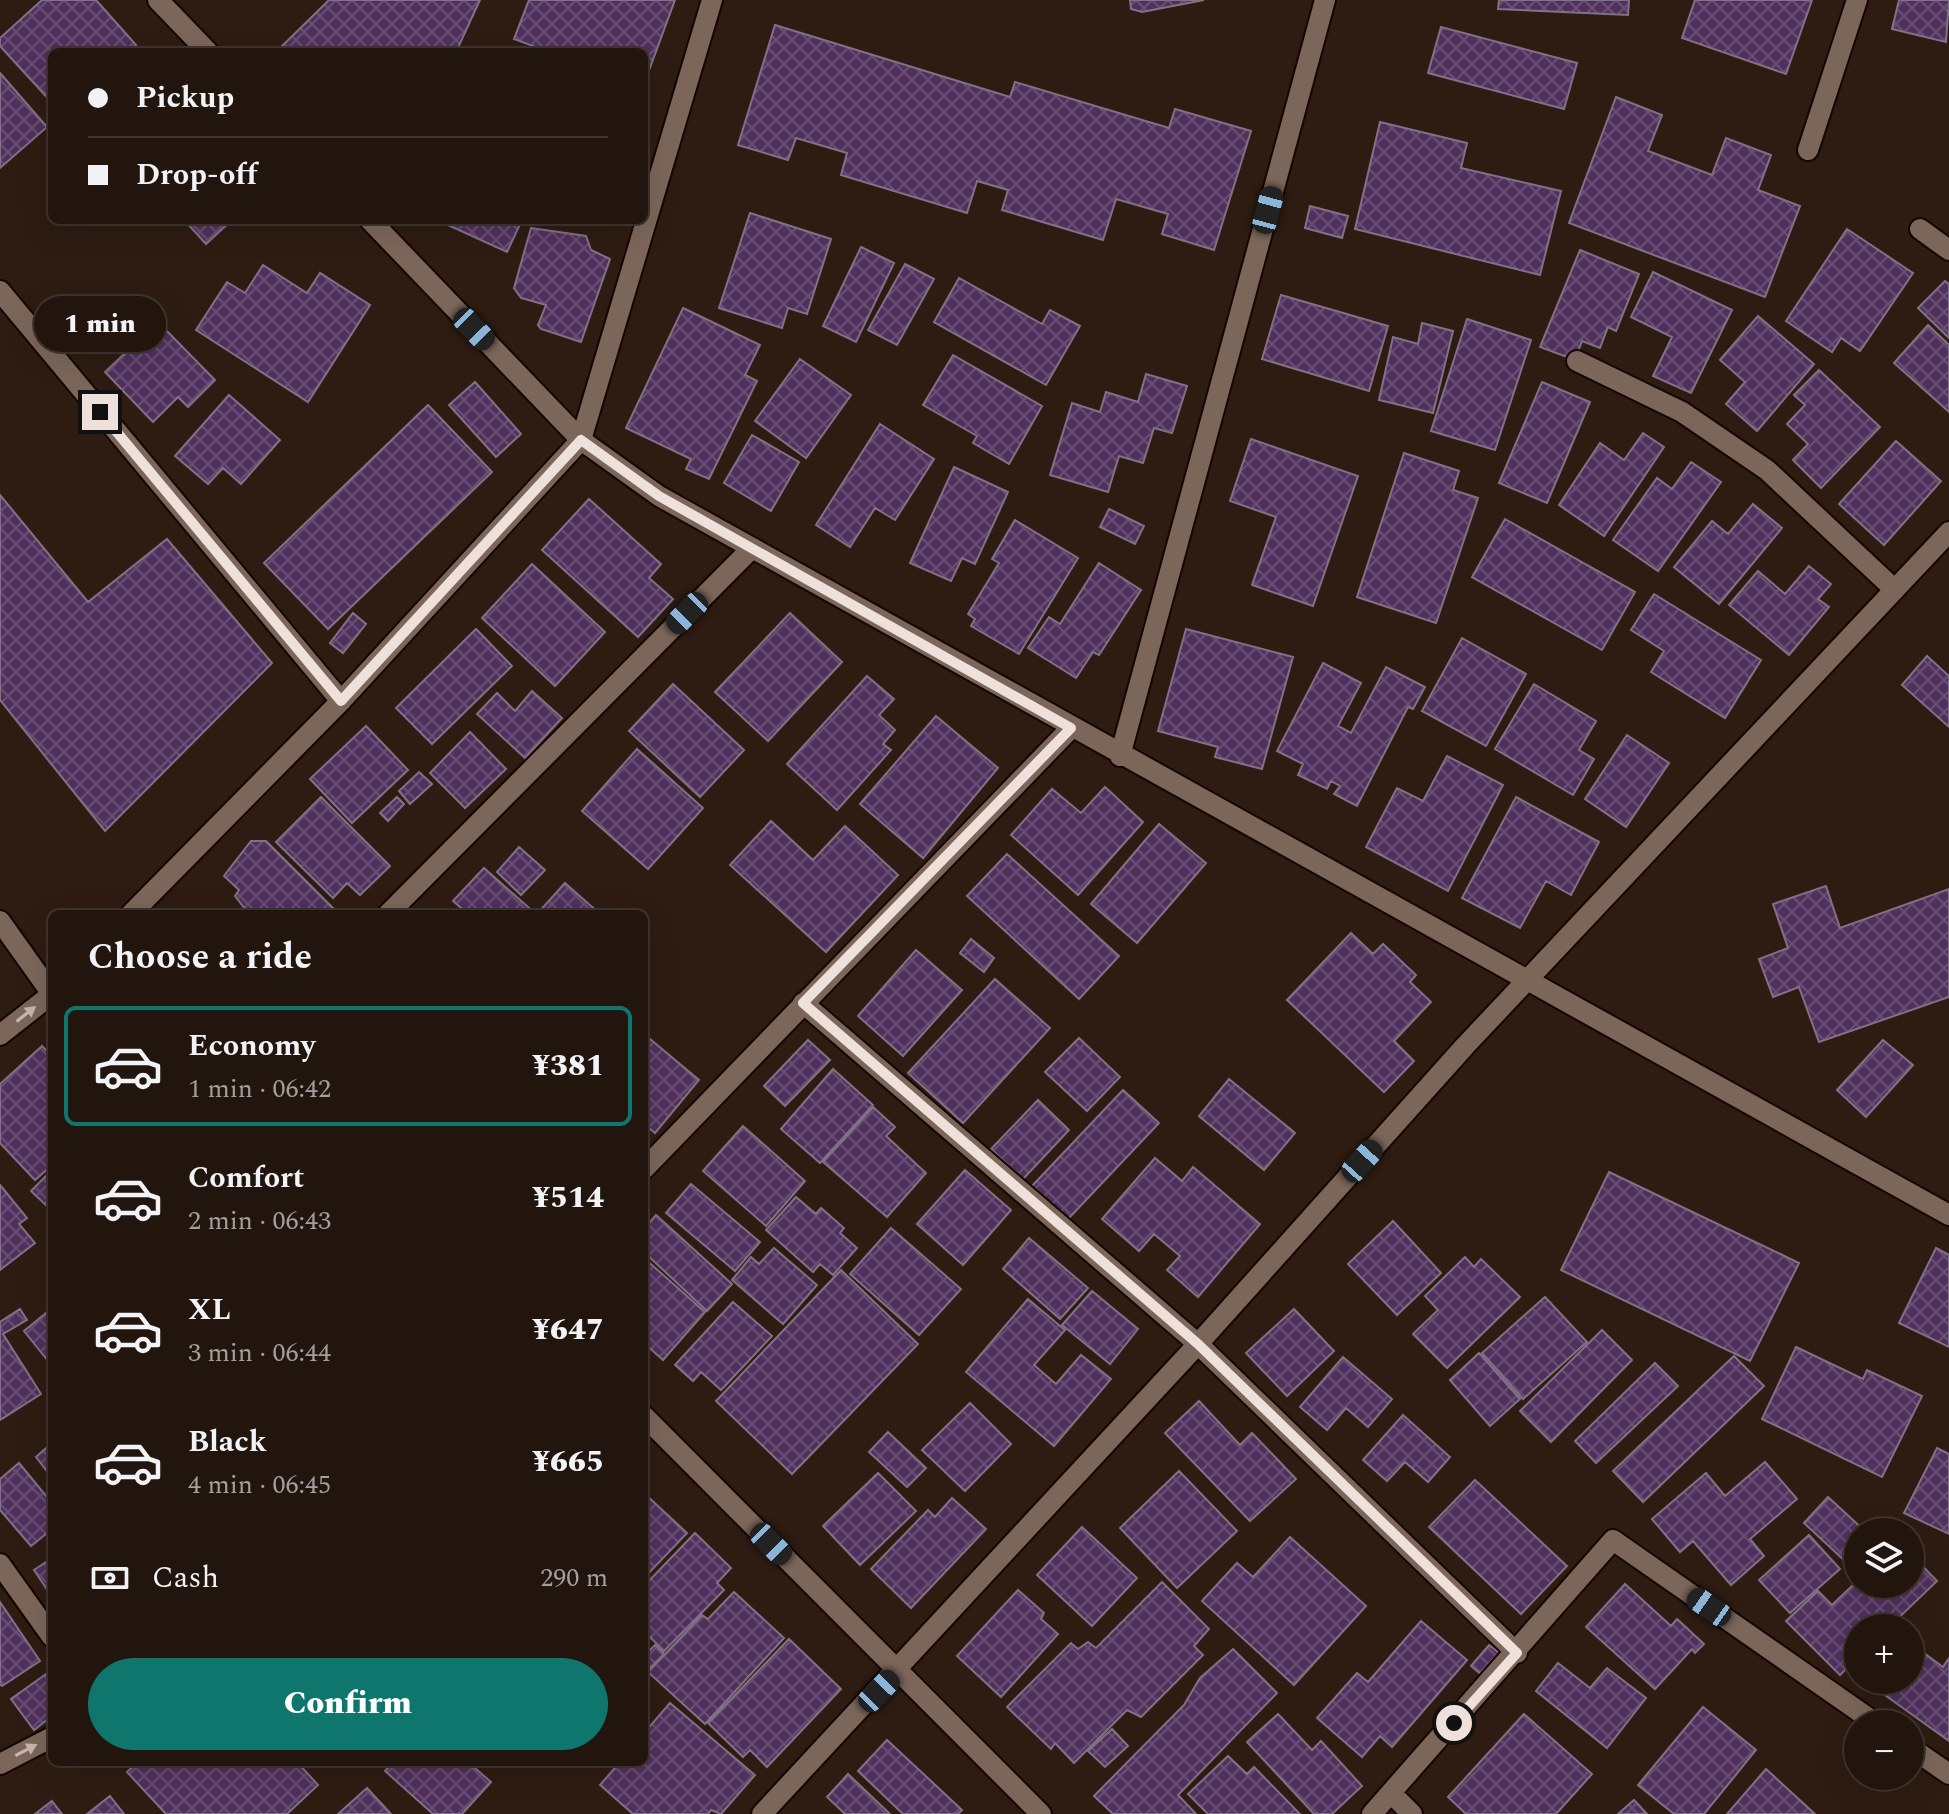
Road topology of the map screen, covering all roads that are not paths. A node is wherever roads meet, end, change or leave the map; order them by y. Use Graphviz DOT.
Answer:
graph roads {
  1 [pos="158,0"];
  2 [pos="712,0"];
  3 [pos="1325,0"];
  4 [pos="1857,0"];
  5 [pos="204,48"];
  6 [pos="1808,150"];
  7 [pos="648,215"];
  8 [pos="374,224"];
  9 [pos="645,224"];
  10 [pos="1920,229"];
  11 [pos="1949,250"];
  12 [pos="0,291"];
  13 [pos="1577,361"];
  14 [pos="581,440"];
  15 [pos="1949,532"];
  16 [pos="752,548"];
  17 [pos="1894,589"];
  18 [pos="341,701"];
  19 [pos="1071,728"];
  20 [pos="1120,756"];
  21 [pos="135,910"];
  22 [pos="392,910"];
  23 [pos="0,921"];
  24 [pos="1527,980"];
  25 [pos="48,988"];
  26 [pos="48,997"];
  27 [pos="803,1003"];
  28 [pos="0,1035"];
  29 [pos="648,1165"];
  30 [pos="1949,1215"];
  31 [pos="1198,1344"];
  32 [pos="648,1420"];
  33 [pos="0,1564"];
  34 [pos="48,1631"];
  35 [pos="1517,1653"];
  36 [pos="898,1671"];
  37 [pos="1857,1710"];
  38 [pos="48,1739"];
  39 [pos="1924,1757"];
  40 [pos="0,1764"];
  41 [pos="1949,1774"];
  42 [pos="1391,1793"];
  43 [pos="762,1814"];
  44 [pos="1041,1814"];
  45 [pos="1372,1814"];
  46 [pos="1412,1814"];
  1 -- 5 [label="street"];
  2 -- 7 [label="street"];
  3 -- 20 [label="street"];
  4 -- 6 [label="street"];
  8 -- 14 [label="street"];
  9 -- 14 [label="street"];
  10 -- 11 [label="street"];
  12 -- 18 [label="street"];
  13 -- 17 [label="street"];
  14 -- 16 [label="street"];
  14 -- 18 [label="street"];
  15 -- 17 [label="street"];
  16 -- 19 [label="street"];
  16 -- 22 [label="street"];
  17 -- 24 [label="street"];
  18 -- 21 [label="street"];
  19 -- 20 [label="street"];
  19 -- 27 [label="street"];
  20 -- 24 [label="street"];
  23 -- 25 [label="street"];
  24 -- 30 [label="street"];
  24 -- 31 [label="street"];
  28 -- 26 [label="street, one-way"];
  27 -- 29 [label="street"];
  27 -- 31 [label="street"];
  31 -- 35 [label="street"];
  31 -- 36 [label="street"];
  32 -- 36 [label="street"];
  33 -- 34 [label="street"];
  35 -- 37 [label="street"];
  35 -- 42 [label="street"];
  36 -- 43 [label="street"];
  36 -- 44 [label="street"];
  40 -- 38 [label="street, one-way"];
  39 -- 41 [label="street"];
  42 -- 45 [label="street"];
  42 -- 46 [label="street"];
}
